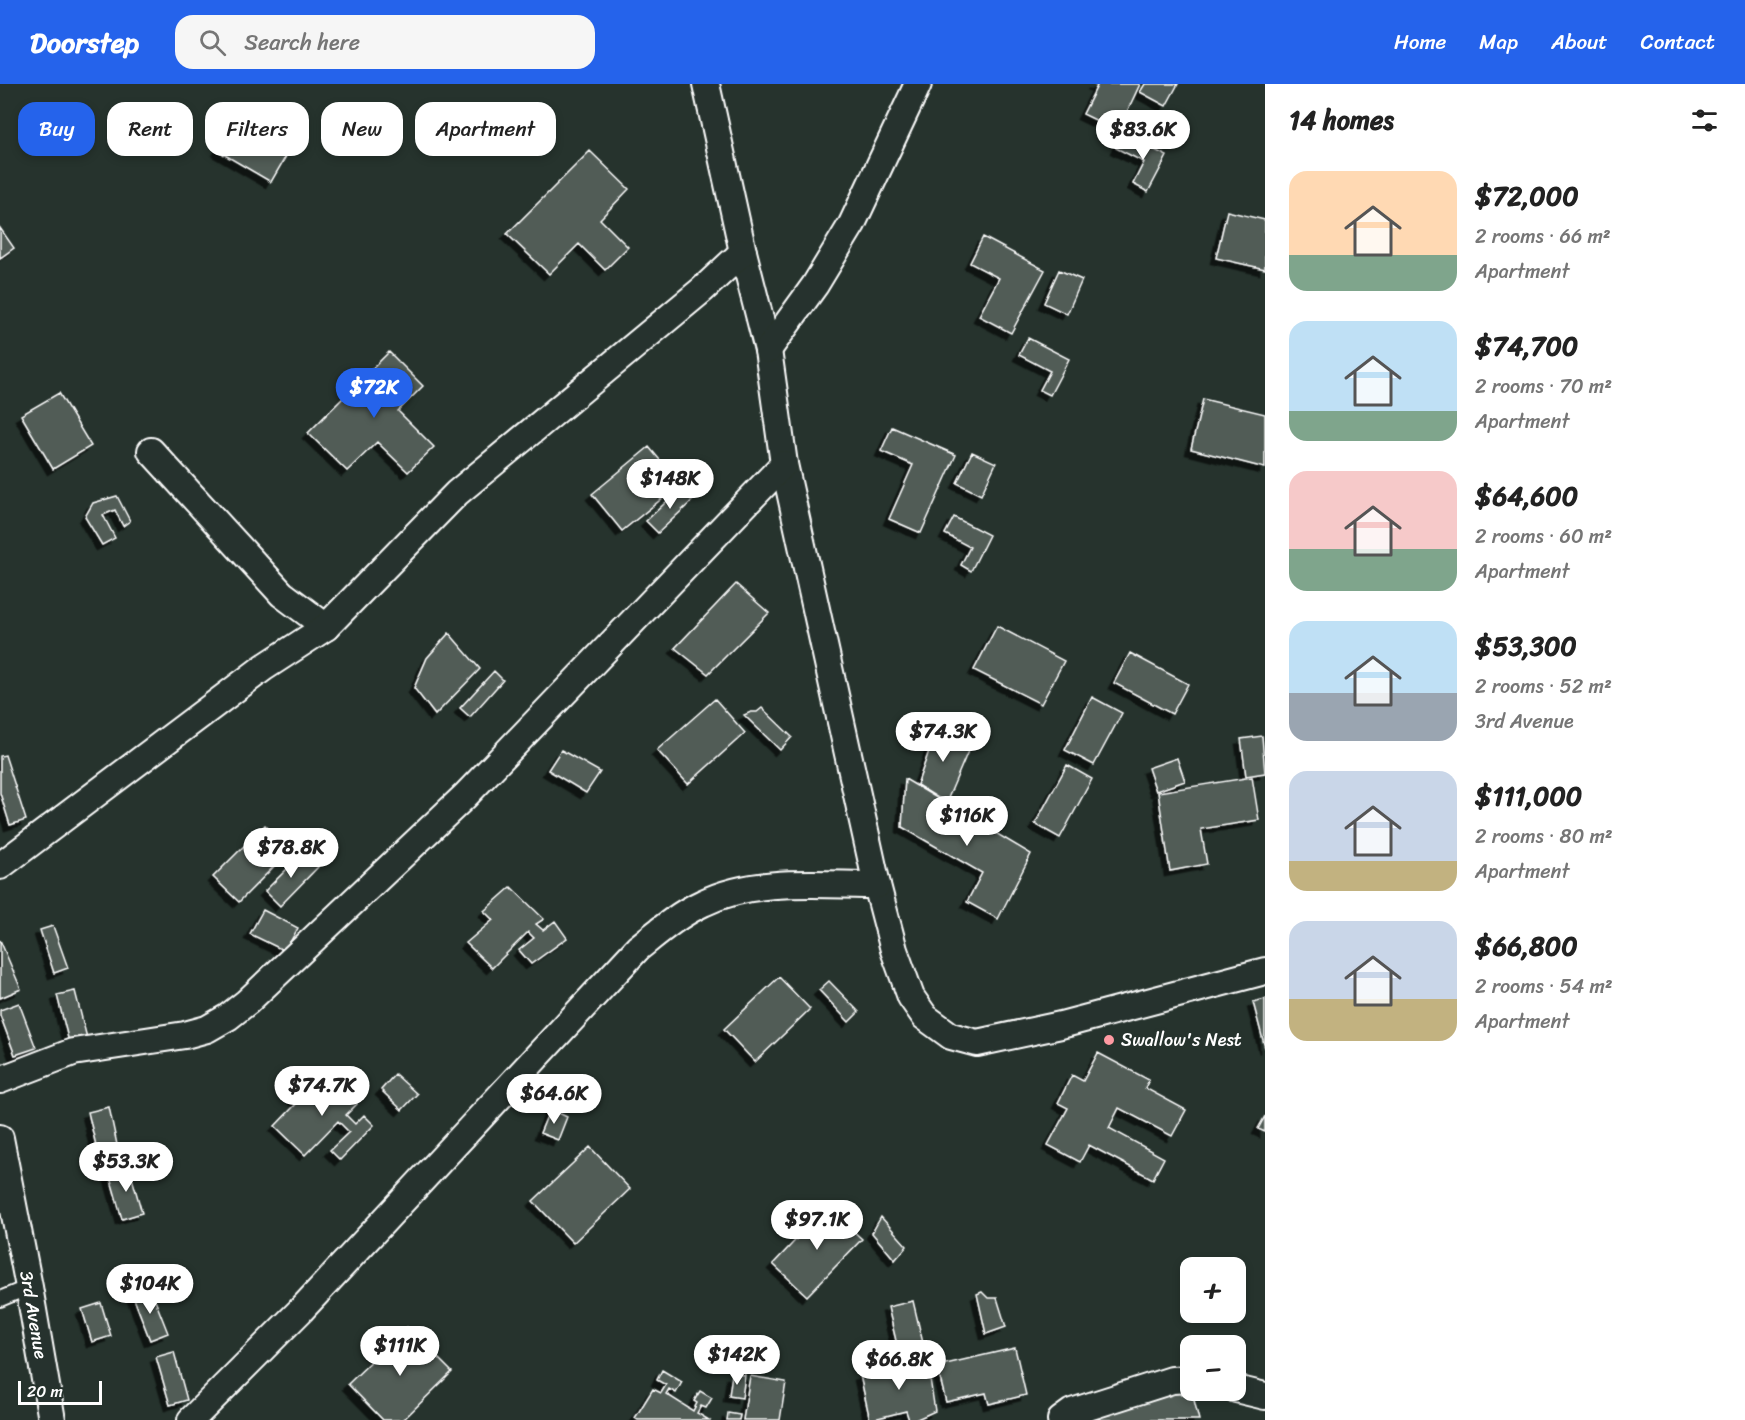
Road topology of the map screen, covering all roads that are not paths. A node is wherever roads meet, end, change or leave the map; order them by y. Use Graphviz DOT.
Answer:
graph roads {
  1 [pos="706,84"];
  2 [pos="918,84"];
  3 [pos="743,252"];
  4 [pos="768,350"];
  5 [pos="151,451"];
  6 [pos="784,464"];
  7 [pos="326,627"];
  8 [pos="0,866"];
  9 [pos="877,885"];
  10 [pos="1265,971"];
  11 [pos="0,1080"];
  12 [pos="0,1138"];
  13 [pos="29,1287"];
  14 [pos="0,1299"];
  15 [pos="1180,1380"];
  16 [pos="1246,1391"];
  17 [pos="1265,1396"];
  18 [pos="52,1420"];
  19 [pos="191,1420"];
  20 [pos="1061,1420"];
  1 -- 3 [label="street"];
  2 -- 4 [label="street"];
  3 -- 4 [label="street"];
  3 -- 7 [label="street"];
  4 -- 6 [label="street"];
  5 -- 7 [label="street"];
  6 -- 9 [label="street"];
  6 -- 11 [label="street"];
  7 -- 8 [label="street"];
  9 -- 10 [label="street"];
  9 -- 19 [label="street"];
  12 -- 13 [label="street, 3rd Avenue"];
  13 -- 14 [label="lane"];
  13 -- 18 [label="street, 3rd Avenue"];
  15 -- 20 [label="street"];
  16 -- 17 [label="street"];
}
